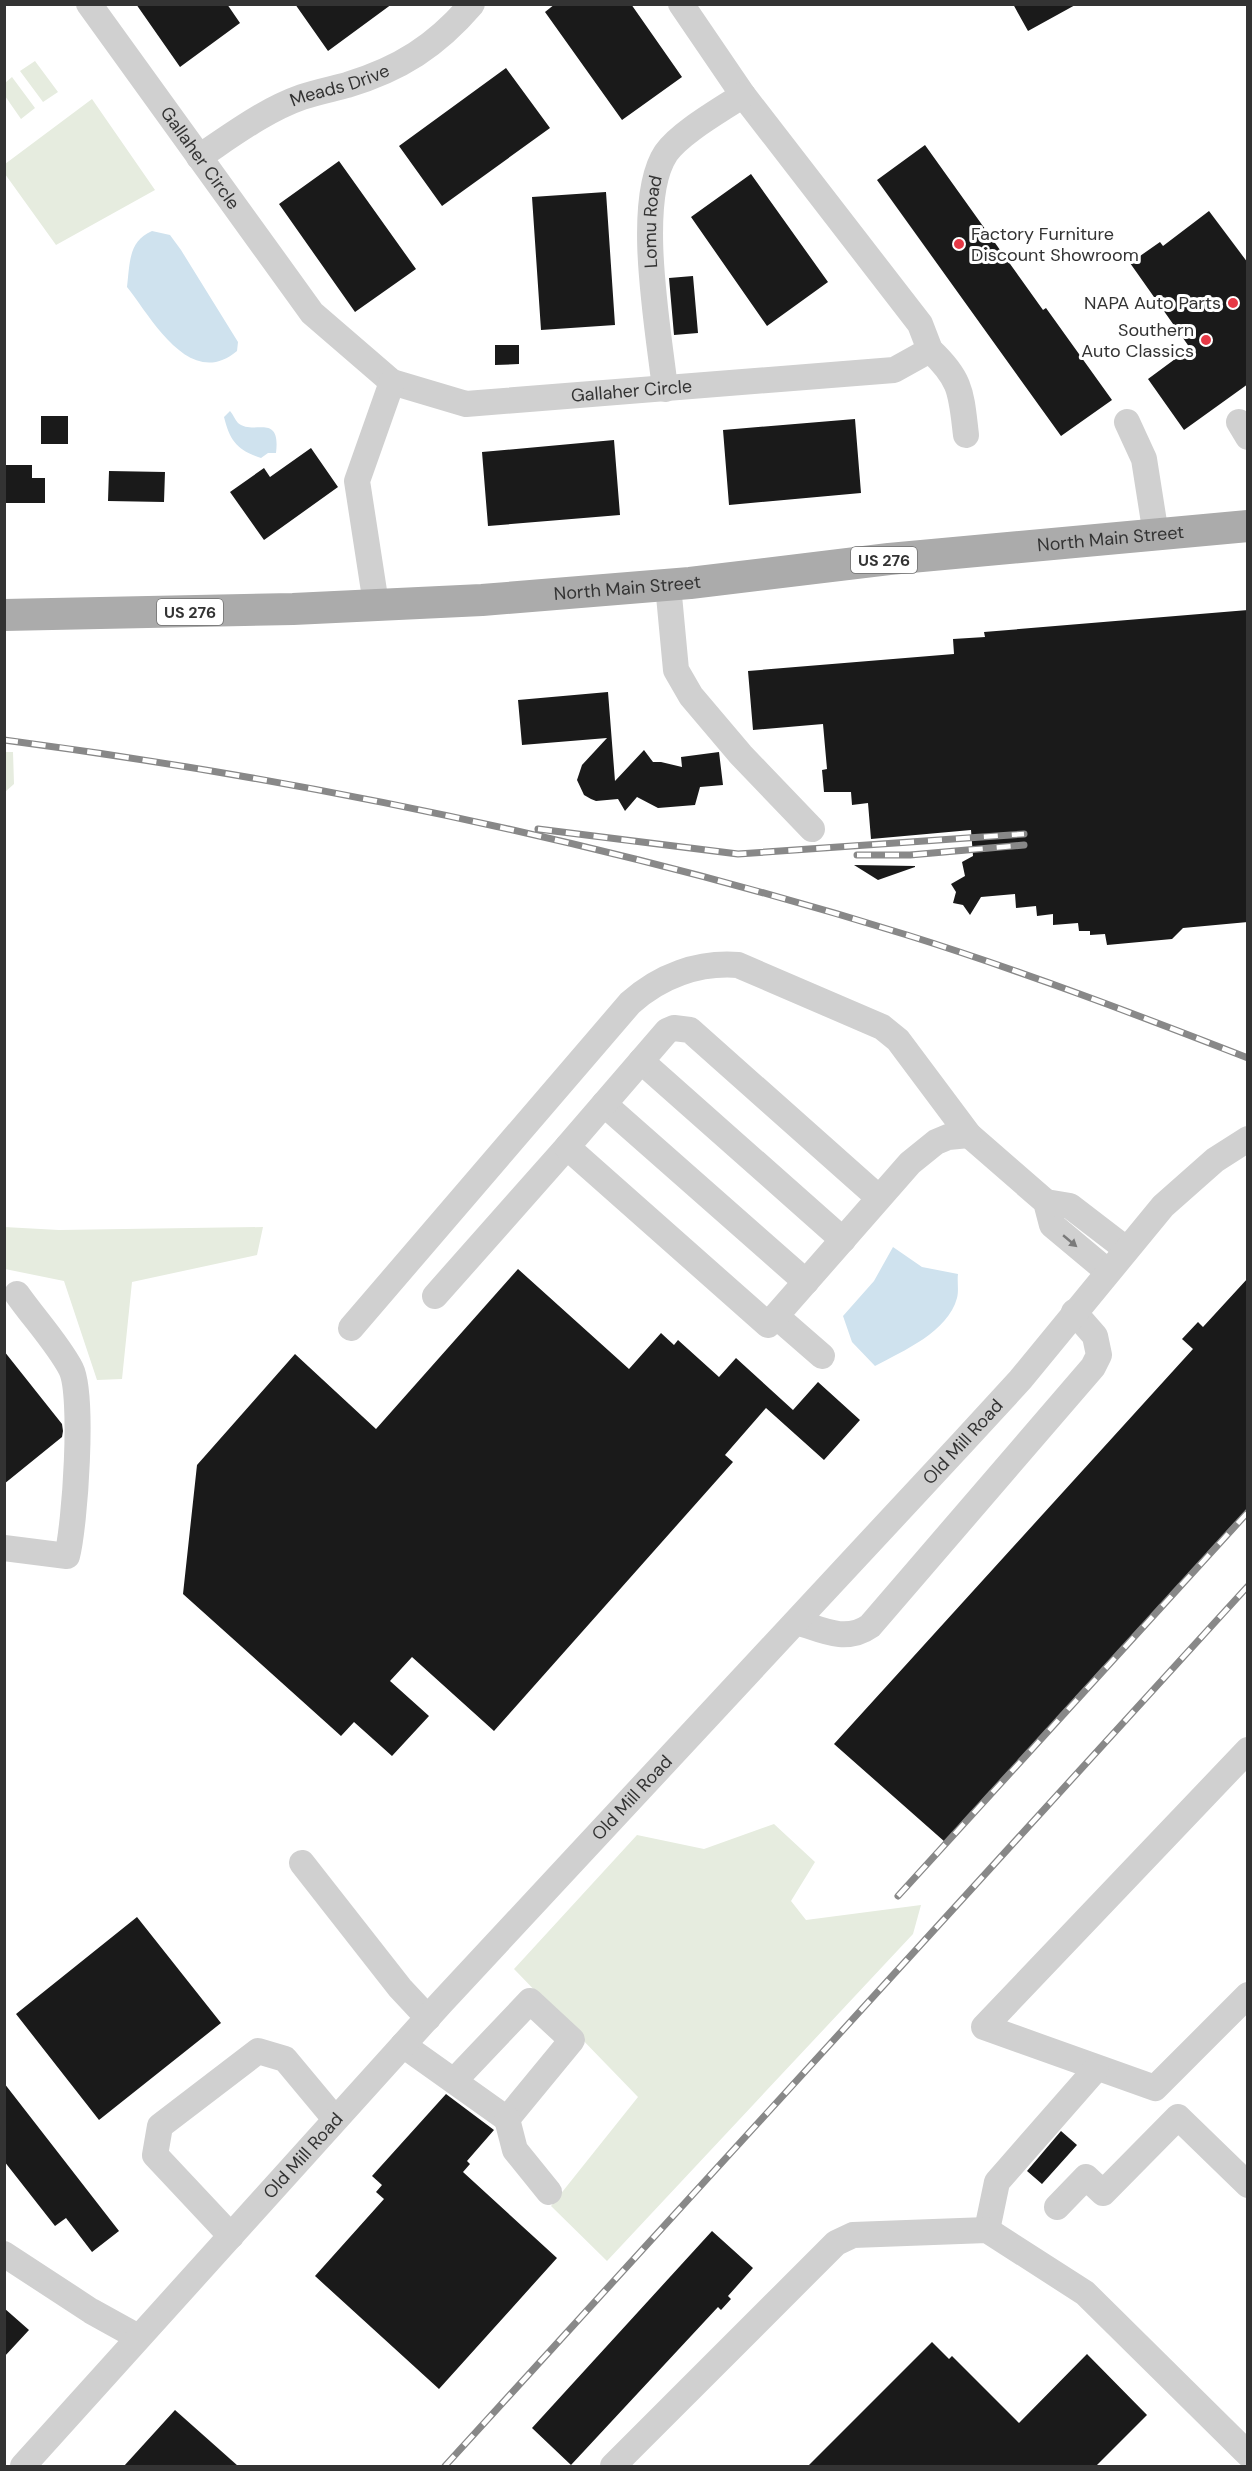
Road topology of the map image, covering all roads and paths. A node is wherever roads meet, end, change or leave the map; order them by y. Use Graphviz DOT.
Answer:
graph roads {
  1 [pos="89,4"];
  2 [pos="472,4"];
  3 [pos="681,4"];
  4 [pos="743,94"];
  5 [pos="200,157"];
  6 [pos="930,350"];
  7 [pos="392,382"];
  8 [pos="665,389"];
  9 [pos="1127,422"];
  10 [pos="966,435"];
  11 [pos="1248,526"];
  12 [pos="1156,535"];
  13 [pos="668,585"];
  14 [pos="376,604"];
  15 [pos="4,615"];
  16 [pos="812,829"];
  17 [pos="641,1061"];
  18 [pos="604,1104"];
  19 [pos="969,1135"];
  20 [pos="1248,1138"];
  21 [pos="567,1147"];
  22 [pos="879,1198"];
  23 [pos="1046,1202"];
  24 [pos="843,1240"];
  25 [pos="1126,1249"];
  26 [pos="1107,1271"];
  27 [pos="806,1281"];
  28 [pos="17,1294"];
  29 [pos="435,1296"];
  30 [pos="1074,1312"];
  31 [pos="776,1316"];
  32 [pos="351,1328"];
  33 [pos="822,1356"];
  34 [pos="4,1548"];
  35 [pos="797,1622"];
  36 [pos="1248,1750"];
  37 [pos="302,1863"];
  38 [pos="1248,1995"];
  39 [pos="428,2018"];
  40 [pos="403,2045"];
  41 [pos="1096,2068"];
  42 [pos="454,2081"];
  43 [pos="335,2119"];
  44 [pos="507,2119"];
  45 [pos="1248,2185"];
  46 [pos="549,2192"];
  47 [pos="1057,2207"];
  48 [pos="987,2230"];
  49 [pos="231,2236"];
  50 [pos="4,2254"];
  51 [pos="138,2337"];
  52 [pos="1248,2454"];
  53 [pos="24,2466"];
  54 [pos="613,2466"];
  1 -- 5 [label="street, Gallaher Circle"];
  2 -- 5 [label="street, Meads Drive"];
  3 -- 4 [label="street"];
  4 -- 6 [label="street"];
  4 -- 8 [label="street, Lomu Road"];
  5 -- 7 [label="street, Gallaher Circle"];
  6 -- 8 [label="street, Gallaher Circle"];
  6 -- 10 [label="street"];
  7 -- 8 [label="street, Gallaher Circle"];
  7 -- 14 [label="street"];
  9 -- 12 [label="street"];
  11 -- 12 [label="main road, North Main Street / US 276"];
  12 -- 13 [label="main road, North Main Street / US 276"];
  13 -- 14 [label="main road, North Main Street / US 276"];
  13 -- 16 [label="street"];
  14 -- 15 [label="main road, North Main Street / US 276"];
  17 -- 18 [label="street"];
  17 -- 22 [label="street"];
  17 -- 24 [label="street"];
  18 -- 21 [label="street"];
  18 -- 27 [label="street"];
  19 -- 22 [label="street"];
  19 -- 23 [label="street"];
  19 -- 32 [label="street"];
  20 -- 25 [label="street, Old Mill Road"];
  21 -- 29 [label="street"];
  21 -- 31 [label="street"];
  22 -- 24 [label="street"];
  23 -- 25 [label="street"];
  23 -- 26 [label="street, one-way"];
  24 -- 27 [label="street"];
  25 -- 26 [label="street, Old Mill Road"];
  26 -- 30 [label="street, Old Mill Road"];
  27 -- 31 [label="street"];
  28 -- 34 [label="street"];
  30 -- 35 [label="street, Old Mill Road"];
  30 -- 35 [label="street"];
  31 -- 33 [label="street"];
  35 -- 39 [label="street, Old Mill Road"];
  36 -- 41 [label="street"];
  37 -- 39 [label="street"];
  38 -- 41 [label="street"];
  39 -- 40 [label="street, Old Mill Road"];
  40 -- 42 [label="street"];
  40 -- 43 [label="street, Old Mill Road"];
  41 -- 48 [label="street"];
  42 -- 44 [label="street"];
  42 -- 44 [label="street"];
  43 -- 49 [label="street, Old Mill Road"];
  43 -- 49 [label="street"];
  44 -- 46 [label="street"];
  45 -- 47 [label="street"];
  48 -- 52 [label="street"];
  48 -- 54 [label="street"];
  49 -- 51 [label="street, Old Mill Road"];
  50 -- 51 [label="street"];
  51 -- 53 [label="street, Old Mill Road"];
}
